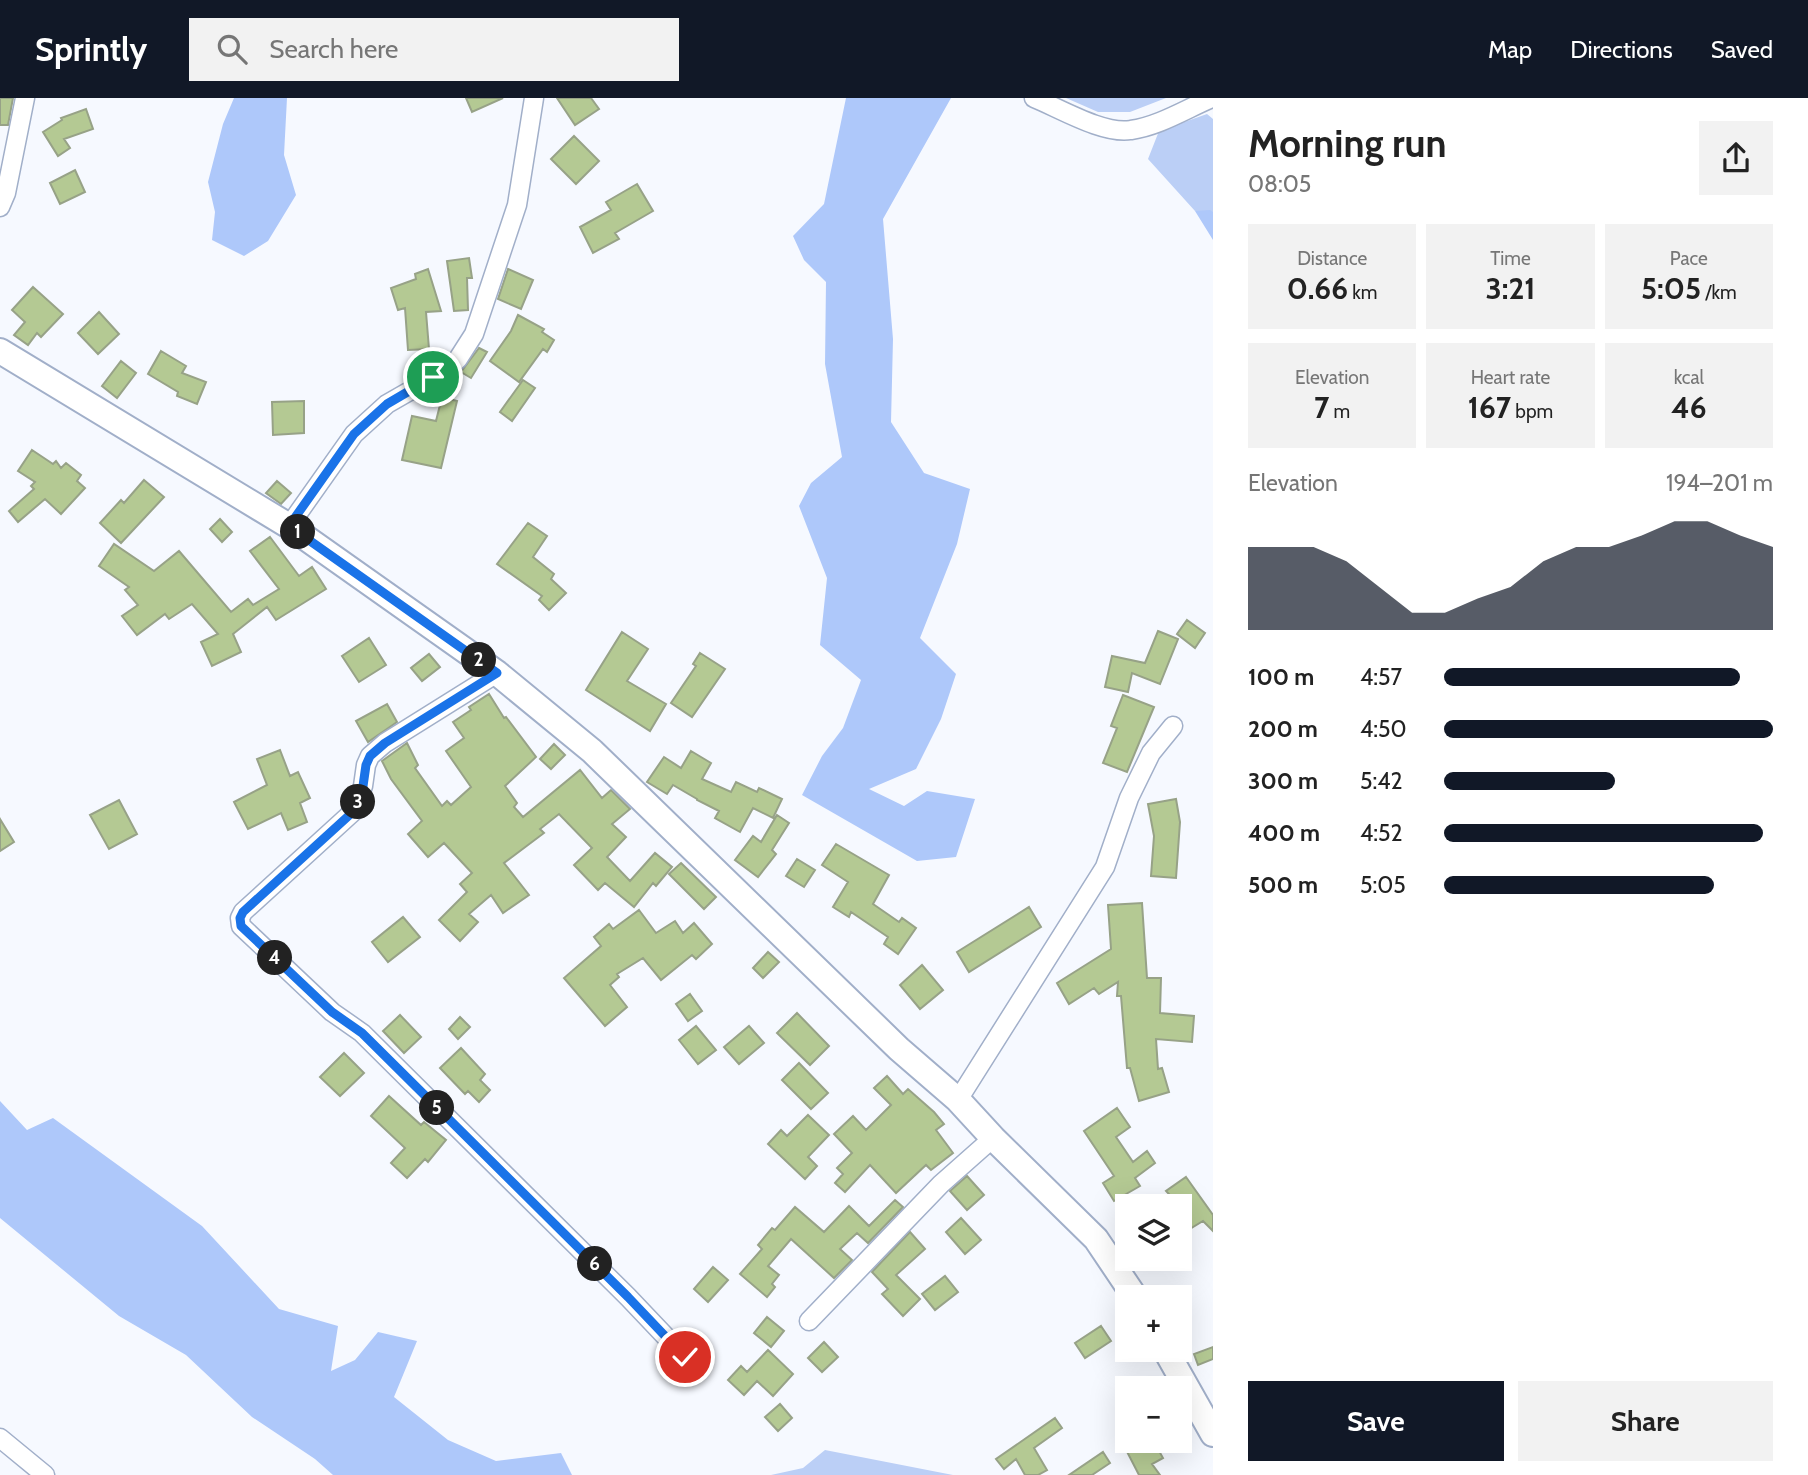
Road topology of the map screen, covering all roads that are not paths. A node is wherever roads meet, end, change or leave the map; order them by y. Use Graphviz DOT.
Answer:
graph roads {
  1 [pos="24,98"];
  2 [pos="534,98"];
  3 [pos="1034,98"];
  4 [pos="1212,98"];
  5 [pos="0,208"];
  6 [pos="0,351"];
  7 [pos="289,526"];
  8 [pos="497,673"];
  9 [pos="1173,726"];
  10 [pos="958,1100"];
  11 [pos="993,1138"];
  12 [pos="1127,1285"];
  13 [pos="809,1321"];
  14 [pos="685,1357"];
  15 [pos="1172,1362"];
  16 [pos="1213,1434"];
  17 [pos="0,1438"];
  18 [pos="45,1475"];
  1 -- 5 [label="street"];
  2 -- 7 [label="street"];
  3 -- 4 [label="street"];
  6 -- 7 [label="street"];
  7 -- 8 [label="street"];
  8 -- 10 [label="street"];
  8 -- 14 [label="street"];
  9 -- 10 [label="street"];
  10 -- 11 [label="street"];
  11 -- 12 [label="street"];
  11 -- 13 [label="street"];
  15 -- 16 [label="street"];
  17 -- 18 [label="street"];
}
